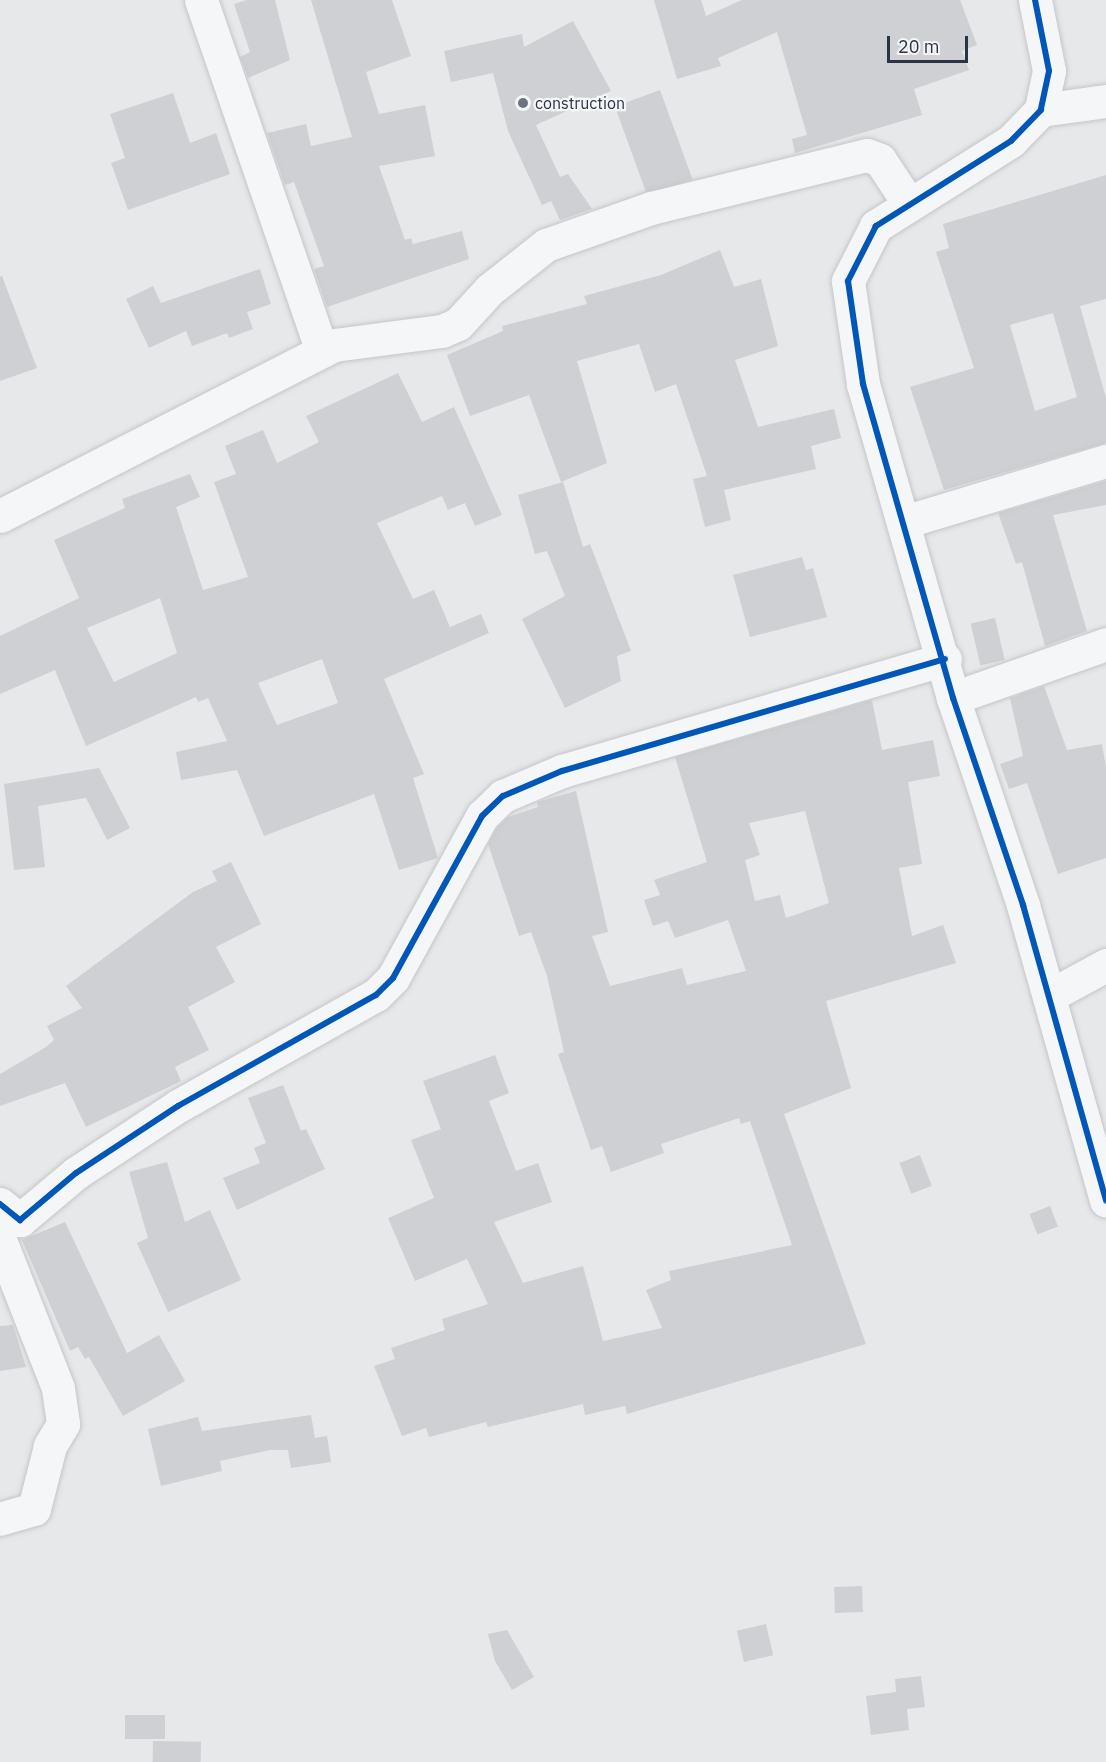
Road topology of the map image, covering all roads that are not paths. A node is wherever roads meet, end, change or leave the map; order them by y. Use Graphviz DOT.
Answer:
graph roads {
  1 [pos="201,0"];
  2 [pos="1035,0"];
  3 [pos="1106,101"];
  4 [pos="1041,110"];
  5 [pos="909,204"];
  6 [pos="322,351"];
  7 [pos="1106,460"];
  8 [pos="0,516"];
  9 [pos="907,521"];
  10 [pos="1106,644"];
  11 [pos="945,659"];
  12 [pos="952,698"];
  13 [pos="1106,965"];
  14 [pos="1049,996"];
  15 [pos="1106,1201"];
  16 [pos="0,1204"];
  17 [pos="0,1240"];
  18 [pos="0,1519"];
  1 -- 6 [label="street"];
  2 -- 4 [label="street"];
  3 -- 4 [label="street"];
  4 -- 5 [label="street"];
  5 -- 6 [label="street"];
  5 -- 9 [label="street"];
  6 -- 8 [label="street"];
  7 -- 9 [label="street"];
  9 -- 11 [label="street"];
  10 -- 12 [label="street"];
  11 -- 12 [label="street"];
  11 -- 16 [label="street"];
  12 -- 14 [label="street"];
  13 -- 14 [label="street"];
  14 -- 15 [label="street"];
  17 -- 18 [label="street"];
}
